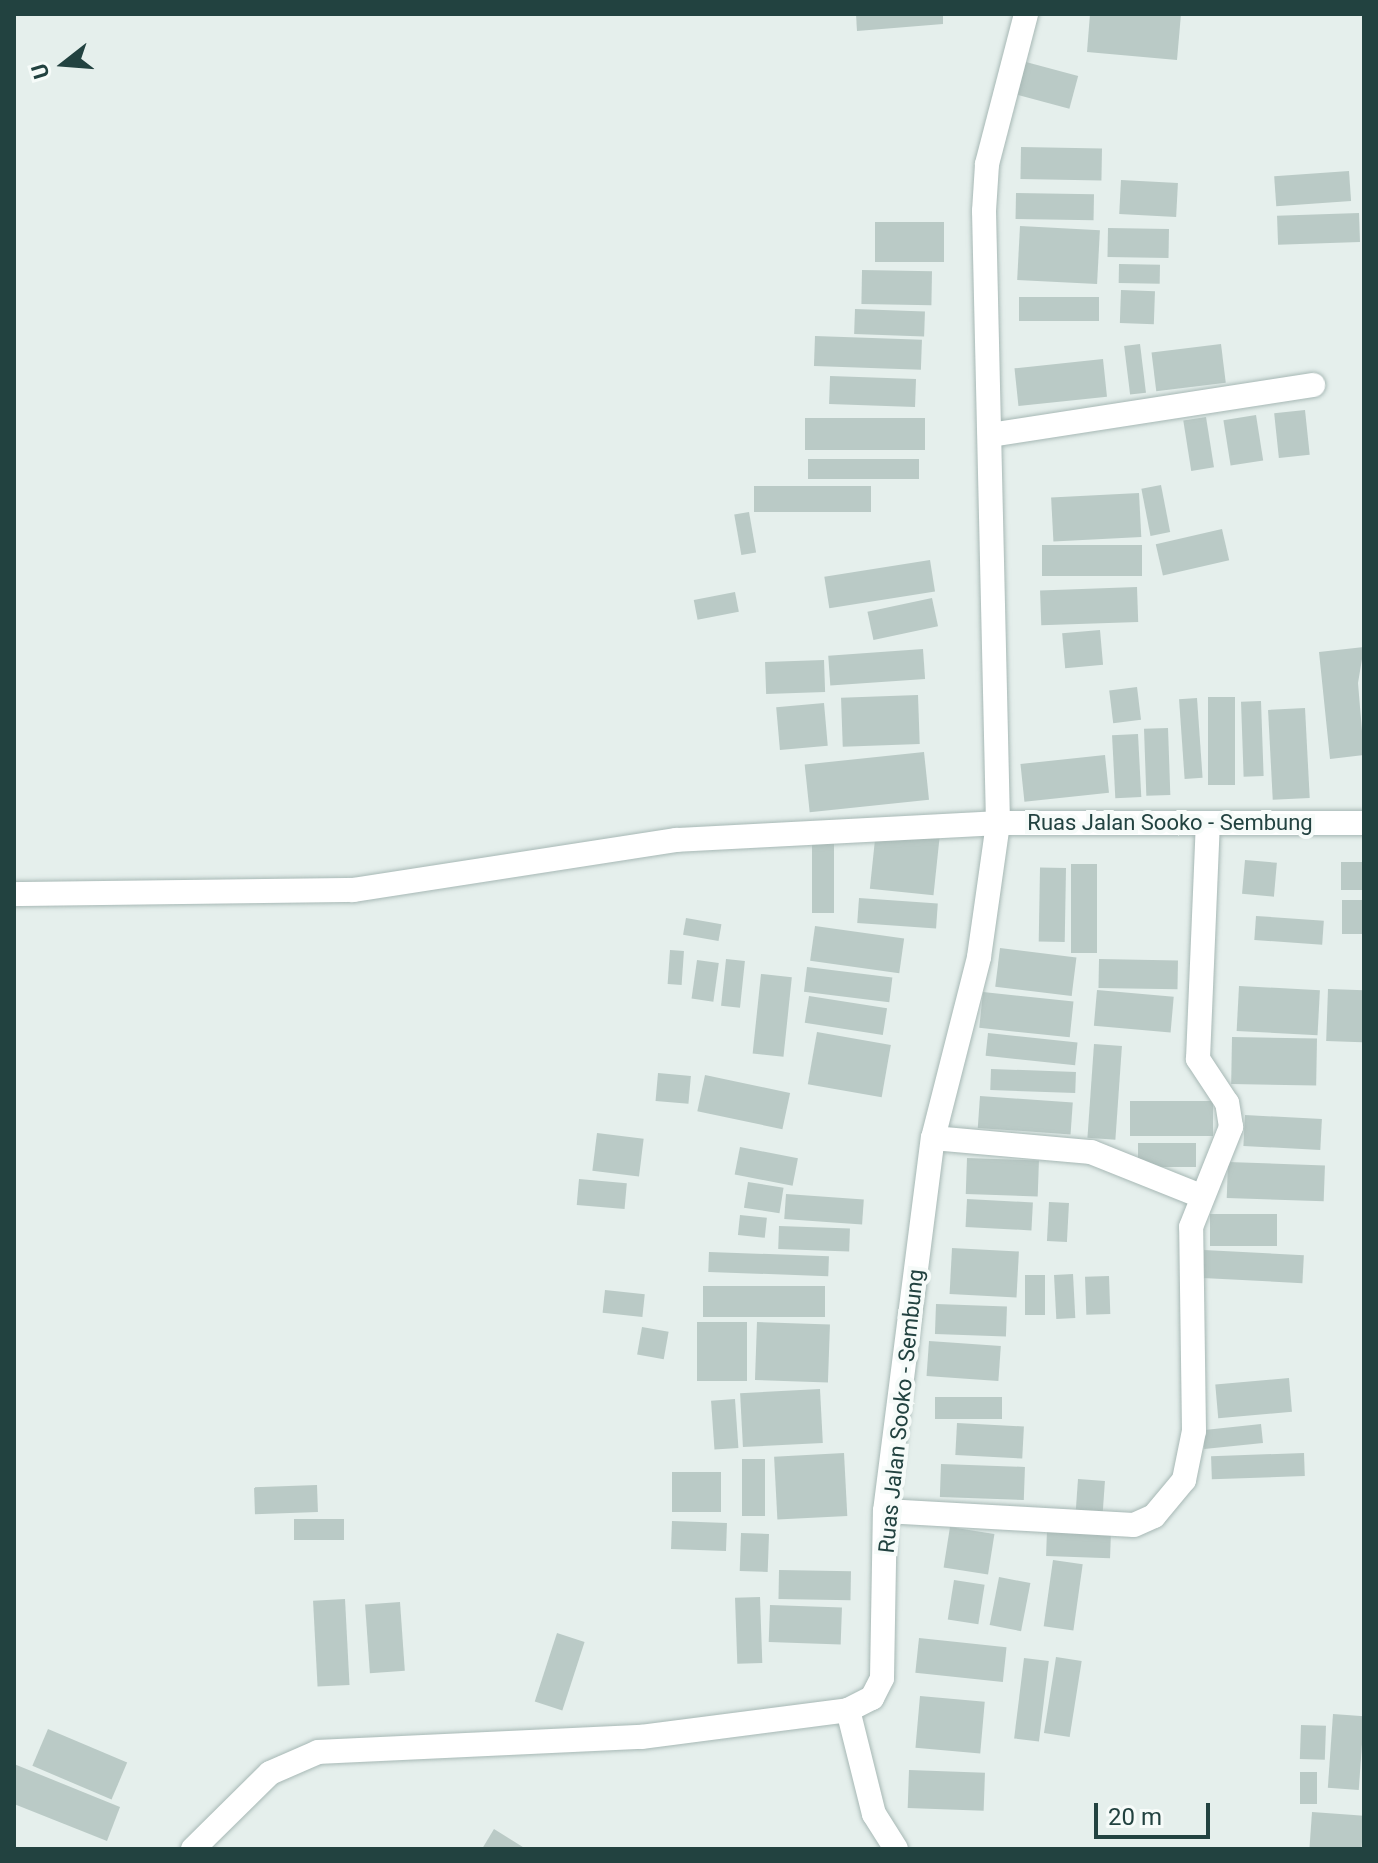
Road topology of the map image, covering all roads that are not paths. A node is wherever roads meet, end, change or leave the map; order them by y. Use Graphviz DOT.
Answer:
graph roads {
  1 [pos="1026,14"];
  2 [pos="1313,385"];
  3 [pos="990,435"];
  4 [pos="998,823"];
  5 [pos="1208,823"];
  6 [pos="1364,823"];
  7 [pos="14,894"];
  8 [pos="933,1138"];
  9 [pos="1201,1196"];
  10 [pos="885,1511"];
  11 [pos="848,1710"];
  12 [pos="892,1845"];
  13 [pos="193,1849"];
  1 -- 3 [label="street"];
  2 -- 3 [label="street"];
  3 -- 4 [label="street"];
  4 -- 5 [label="street, Ruas Jalan Sooko - Sembung"];
  4 -- 7 [label="street"];
  4 -- 8 [label="street, Ruas Jalan Sooko - Sembung"];
  5 -- 6 [label="street, Ruas Jalan Sooko - Sembung"];
  5 -- 9 [label="street"];
  8 -- 9 [label="street"];
  8 -- 10 [label="street, Ruas Jalan Sooko - Sembung"];
  9 -- 10 [label="street"];
  10 -- 11 [label="street, Ruas Jalan Sooko - Sembung"];
  11 -- 12 [label="street"];
  11 -- 13 [label="street"];
}
